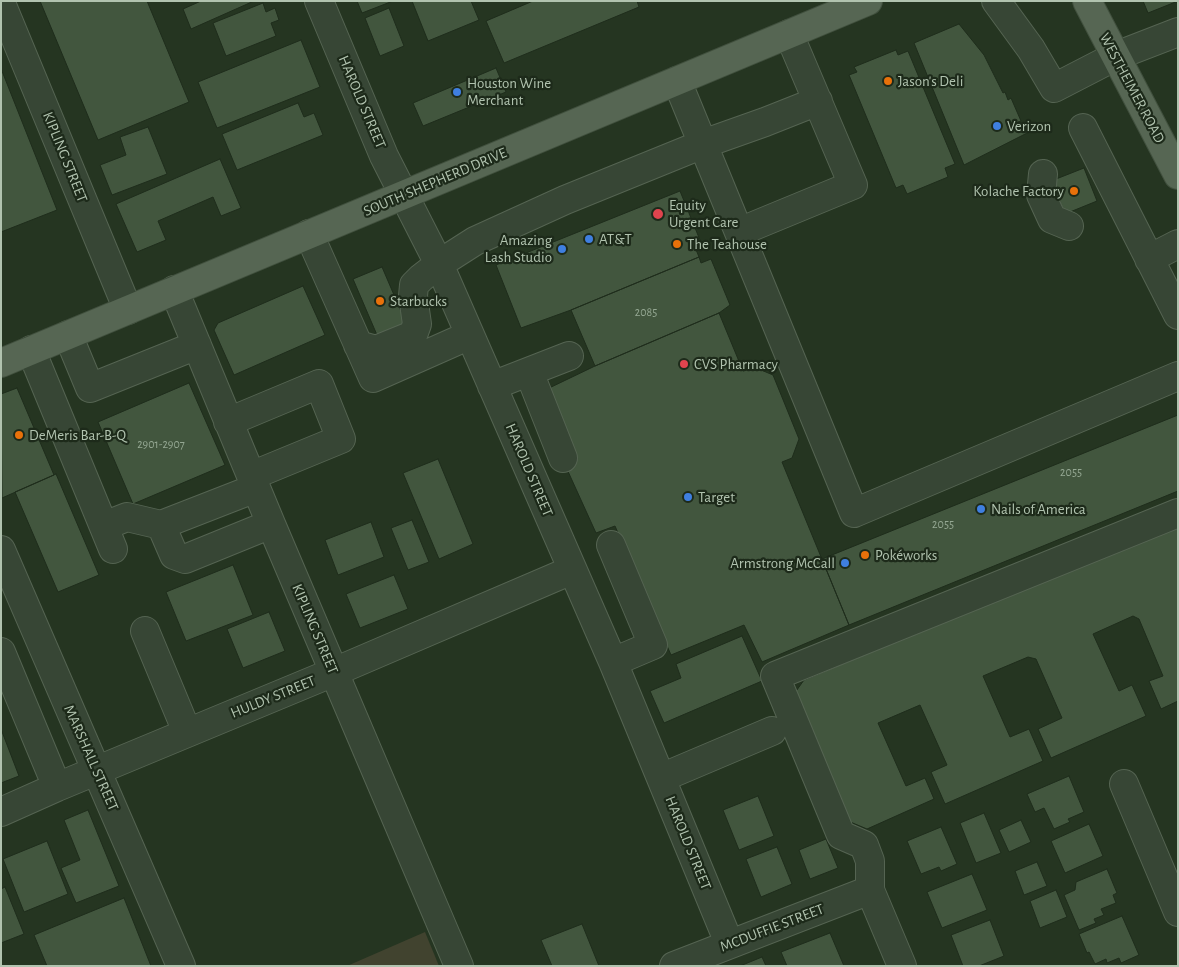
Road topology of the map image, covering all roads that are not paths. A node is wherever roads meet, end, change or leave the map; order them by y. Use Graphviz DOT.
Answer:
graph roads {
  1 [pos="319,1"];
  2 [pos="868,1"];
  3 [pos="996,1"];
  4 [pos="1087,1"];
  5 [pos="1,3"];
  6 [pos="823,10"];
  7 [pos="1178,32"];
  8 [pos="789,34"];
  9 [pos="1116,56"];
  10 [pos="677,81"];
  11 [pos="818,101"];
  12 [pos="1083,128"];
  13 [pos="703,144"];
  14 [pos="1174,159"];
  15 [pos="1042,174"];
  16 [pos="404,195"];
  17 [pos="1069,226"];
  18 [pos="739,232"];
  19 [pos="308,234"];
  20 [pos="1178,244"];
  21 [pos="1149,259"];
  22 [pos="439,264"];
  23 [pos="174,290"];
  24 [pos="128,310"];
  25 [pos="1178,315"];
  26 [pos="470,334"];
  27 [pos="68,335"];
  28 [pos="197,345"];
  29 [pos="358,345"];
  30 [pos="31,350"];
  31 [pos="569,356"];
  32 [pos="1,362"];
  33 [pos="529,372"];
  34 [pos="1178,376"];
  35 [pos="492,386"];
  36 [pos="228,422"];
  37 [pos="564,458"];
  38 [pos="254,482"];
  39 [pos="1178,513"];
  40 [pos="271,524"];
  41 [pos="162,525"];
  42 [pos="611,545"];
  43 [pos="2,554"];
  44 [pos="572,570"];
  45 [pos="629,588"];
  46 [pos="588,605"];
  47 [pos="145,631"];
  48 [pos="41,644"];
  49 [pos="2,657"];
  50 [pos="613,662"];
  51 [pos="334,672"];
  52 [pos="772,731"];
  53 [pos="187,732"];
  54 [pos="97,770"];
  55 [pos="661,778"];
  56 [pos="1124,784"];
  57 [pos="57,787"];
  58 [pos="1,812"];
  59 [pos="870,890"];
  60 [pos="1178,912"];
  61 [pos="729,943"];
  62 [pos="181,966"];
  63 [pos="459,966"];
  64 [pos="674,966"];
  65 [pos="902,966"];
  1 -- 16 [label="street, HAROLD STREET"];
  2 -- 6 [label="main road, SOUTH SHEPHERD DRIVE"];
  3 -- 9 [label="street"];
  4 -- 9 [label="main road, WESTHEIMER ROAD"];
  5 -- 24 [label="street, KIPLING STREET"];
  6 -- 8 [label="main road, SOUTH SHEPHERD DRIVE"];
  7 -- 9 [label="street"];
  8 -- 10 [label="main road, SOUTH SHEPHERD DRIVE"];
  8 -- 11 [label="street"];
  9 -- 14 [label="main road, WESTHEIMER ROAD"];
  10 -- 13 [label="street"];
  10 -- 16 [label="main road, SOUTH SHEPHERD DRIVE"];
  11 -- 13 [label="street"];
  11 -- 18 [label="street"];
  12 -- 21 [label="street"];
  13 -- 18 [label="street"];
  13 -- 22 [label="street"];
  15 -- 17 [label="street"];
  16 -- 19 [label="main road, SOUTH SHEPHERD DRIVE"];
  16 -- 22 [label="street, HAROLD STREET"];
  18 -- 34 [label="street"];
  19 -- 23 [label="main road, SOUTH SHEPHERD DRIVE"];
  19 -- 29 [label="street"];
  20 -- 21 [label="street"];
  21 -- 25 [label="street"];
  22 -- 26 [label="street, HAROLD STREET"];
  22 -- 29 [label="street"];
  23 -- 24 [label="main road, SOUTH SHEPHERD DRIVE"];
  23 -- 28 [label="street, KIPLING STREET"];
  24 -- 27 [label="main road, SOUTH SHEPHERD DRIVE"];
  26 -- 29 [label="street"];
  26 -- 35 [label="street, HAROLD STREET"];
  27 -- 28 [label="street"];
  27 -- 30 [label="main road, SOUTH SHEPHERD DRIVE"];
  28 -- 36 [label="street, KIPLING STREET"];
  30 -- 32 [label="main road, SOUTH SHEPHERD DRIVE"];
  30 -- 41 [label="street"];
  31 -- 33 [label="street"];
  33 -- 35 [label="street"];
  33 -- 37 [label="street"];
  35 -- 44 [label="street, HAROLD STREET"];
  36 -- 38 [label="street, KIPLING STREET"];
  36 -- 38 [label="street"];
  38 -- 40 [label="street, KIPLING STREET"];
  38 -- 41 [label="street"];
  39 -- 59 [label="street"];
  40 -- 41 [label="street"];
  40 -- 51 [label="street, KIPLING STREET"];
  42 -- 45 [label="street"];
  43 -- 48 [label="street, MARSHALL STREET"];
  44 -- 46 [label="street, HAROLD STREET"];
  44 -- 51 [label="street, HULDY STREET"];
  45 -- 46 [label="street"];
  45 -- 50 [label="street"];
  46 -- 50 [label="street, HAROLD STREET"];
  47 -- 53 [label="street"];
  48 -- 49 [label="street"];
  48 -- 54 [label="street, MARSHALL STREET"];
  49 -- 57 [label="street"];
  50 -- 55 [label="street, HAROLD STREET"];
  51 -- 53 [label="street, HULDY STREET"];
  51 -- 63 [label="street, KIPLING STREET"];
  52 -- 55 [label="street"];
  53 -- 54 [label="street, HULDY STREET"];
  54 -- 57 [label="street, HULDY STREET"];
  54 -- 62 [label="street, MARSHALL STREET"];
  55 -- 61 [label="street, HAROLD STREET"];
  56 -- 60 [label="street"];
  57 -- 58 [label="street, HULDY STREET"];
  59 -- 61 [label="street, MCDUFFIE STREET"];
  59 -- 65 [label="street"];
  61 -- 64 [label="street, MCDUFFIE STREET"];
}
